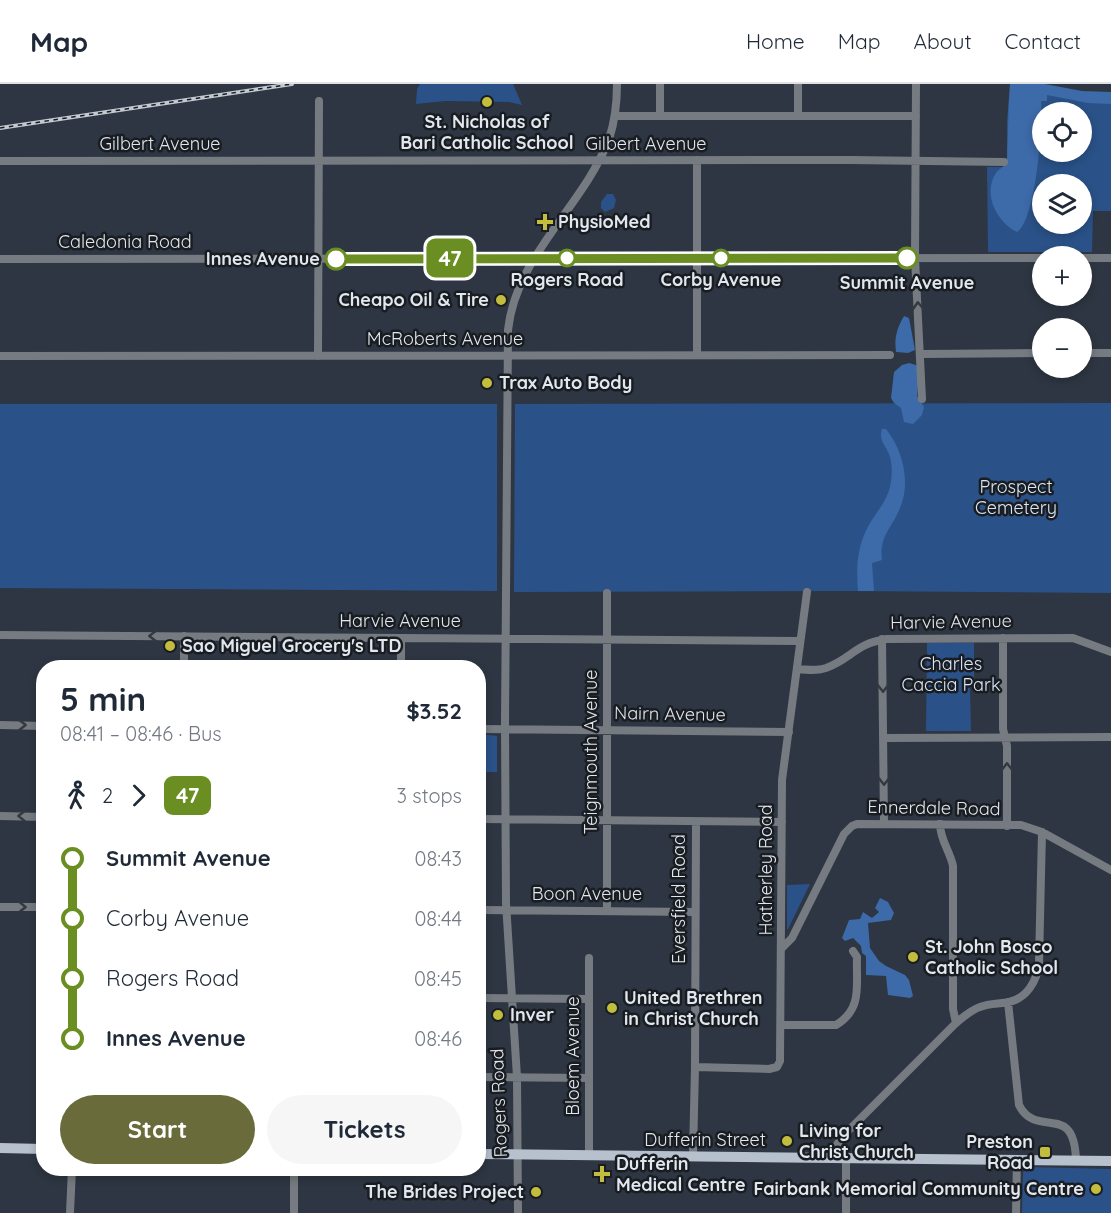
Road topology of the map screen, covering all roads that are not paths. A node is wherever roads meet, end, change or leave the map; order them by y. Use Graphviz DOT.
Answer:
graph roads {
  1 [pos="617,84"];
  2 [pos="660,84"];
  3 [pos="798,84"];
  4 [pos="916,84"];
  5 [pos="319,101"];
  6 [pos="615,116"];
  7 [pos="660,116"];
  8 [pos="798,116"];
  9 [pos="916,116"];
  10 [pos="697,160"];
  11 [pos="916,160"];
  12 [pos="318,161"];
  13 [pos="598,161"];
  14 [pos="0,162"];
  15 [pos="1004,162"];
  16 [pos="536,258"];
  17 [pos="696,258"];
  18 [pos="915,258"];
  19 [pos="1032,258"];
  20 [pos="1092,258"];
  21 [pos="1111,258"];
  22 [pos="0,259"];
  23 [pos="319,259"];
  24 [pos="1032,353"];
  25 [pos="1092,353"];
  26 [pos="1111,353"];
  27 [pos="921,354"];
  28 [pos="697,355"];
  29 [pos="890,355"];
  30 [pos="0,356"];
  31 [pos="318,356"];
  32 [pos="507,356"];
  33 [pos="922,399"];
  34 [pos="807,592"];
  35 [pos="607,593"];
  36 [pos="0,635"];
  37 [pos="184,636"];
  38 [pos="400,638"];
  39 [pos="506,638"];
  40 [pos="1003,638"];
  41 [pos="607,639"];
  42 [pos="882,639"];
  43 [pos="800,641"];
  44 [pos="1111,652"];
  45 [pos="184,660"];
  46 [pos="401,660"];
  47 [pos="797,669"];
  48 [pos="0,725"];
  49 [pos="36,726"];
  50 [pos="504,728"];
  51 [pos="486,729"];
  52 [pos="607,730"];
  53 [pos="789,732"];
  54 [pos="1111,737"];
  55 [pos="884,738"];
  56 [pos="1005,738"];
  57 [pos="0,816"];
  58 [pos="36,817"];
  59 [pos="486,819"];
  60 [pos="505,820"];
  61 [pos="607,821"];
  62 [pos="696,822"];
  63 [pos="782,822"];
  64 [pos="884,824"];
  65 [pos="940,824"];
  66 [pos="1007,826"];
  67 [pos="1042,832"];
  68 [pos="1111,870"];
  69 [pos="0,907"];
  70 [pos="36,907"];
  71 [pos="486,910"];
  72 [pos="506,911"];
  73 [pos="607,911"];
  74 [pos="694,912"];
  75 [pos="782,948"];
  76 [pos="853,951"];
  77 [pos="589,958"];
  78 [pos="486,998"];
  79 [pos="511,999"];
  80 [pos="589,999"];
  81 [pos="1008,1002"];
  82 [pos="956,1023"];
  83 [pos="782,1025"];
  84 [pos="695,1067"];
  85 [pos="486,1077"];
  86 [pos="517,1077"];
  87 [pos="589,1078"];
  88 [pos="0,1148"];
  89 [pos="36,1149"];
  90 [pos="486,1154"];
  91 [pos="518,1154"];
  92 [pos="589,1155"];
  93 [pos="693,1155"];
  94 [pos="841,1158"];
  95 [pos="1017,1160"];
  96 [pos="1076,1160"];
  97 [pos="1111,1161"];
  98 [pos="72,1176"];
  99 [pos="294,1176"];
  100 [pos="70,1213"];
  101 [pos="294,1213"];
  102 [pos="518,1213"];
  103 [pos="846,1213"];
  104 [pos="1016,1213"];
  1 -- 6 [label="street, Rogers Road"];
  2 -- 7 [label="street"];
  3 -- 8 [label="street"];
  4 -- 9 [label="street"];
  5 -- 12 [label="street"];
  6 -- 7 [label="street"];
  6 -- 13 [label="street, Rogers Road"];
  7 -- 8 [label="street"];
  8 -- 9 [label="street"];
  9 -- 11 [label="street"];
  10 -- 11 [label="street, Gilbert Avenue"];
  10 -- 13 [label="street, Gilbert Avenue"];
  10 -- 17 [label="street"];
  11 -- 15 [label="street, Gilbert Avenue"];
  11 -- 18 [label="street"];
  12 -- 13 [label="street, Gilbert Avenue"];
  12 -- 14 [label="street, Gilbert Avenue"];
  12 -- 23 [label="street"];
  13 -- 16 [label="street, Rogers Road"];
  16 -- 17 [label="street, Caledonia Road"];
  16 -- 23 [label="street, Caledonia Road"];
  16 -- 32 [label="street, Rogers Road"];
  17 -- 18 [label="street, Caledonia Road"];
  17 -- 28 [label="street"];
  18 -- 19 [label="street, Caledonia Road"];
  27 -- 18 [label="street, one-way"];
  20 -- 21 [label="street"];
  22 -- 23 [label="street, Caledonia Road"];
  23 -- 31 [label="street"];
  24 -- 27 [label="street"];
  25 -- 26 [label="street"];
  27 -- 33 [label="street"];
  28 -- 29 [label="street, McRoberts Avenue"];
  28 -- 32 [label="street, McRoberts Avenue"];
  30 -- 31 [label="street, McRoberts Avenue"];
  31 -- 32 [label="street, McRoberts Avenue"];
  32 -- 39 [label="street, Rogers Road"];
  34 -- 43 [label="street, Hatherley Road"];
  35 -- 41 [label="street, Teignmouth Avenue"];
  37 -- 36 [label="street, Harvie Avenue, one-way"];
  37 -- 38 [label="street, Harvie Avenue"];
  37 -- 45 [label="street"];
  38 -- 39 [label="street, Harvie Avenue"];
  38 -- 46 [label="street"];
  39 -- 41 [label="street, Harvie Avenue"];
  39 -- 50 [label="street, Rogers Road"];
  40 -- 42 [label="street, Harvie Avenue"];
  40 -- 44 [label="street, Harvie Avenue"];
  40 -- 56 [label="street"];
  41 -- 43 [label="street, Harvie Avenue"];
  41 -- 52 [label="street, Teignmouth Avenue"];
  42 -- 47 [label="street, Harvie Avenue"];
  42 -- 55 [label="street, one-way"];
  43 -- 47 [label="street, Hatherley Road"];
  47 -- 53 [label="street, Hatherley Road"];
  48 -- 49 [label="street, one-way"];
  50 -- 51 [label="street, Nairn Avenue"];
  50 -- 52 [label="street, Nairn Avenue"];
  50 -- 60 [label="street, Rogers Road"];
  52 -- 53 [label="street, Nairn Avenue"];
  52 -- 61 [label="street, Teignmouth Avenue"];
  53 -- 63 [label="street, Hatherley Road"];
  54 -- 56 [label="street"];
  55 -- 56 [label="street"];
  55 -- 64 [label="street, one-way"];
  66 -- 56 [label="street, one-way"];
  58 -- 57 [label="street, one-way"];
  59 -- 60 [label="street"];
  60 -- 61 [label="street"];
  60 -- 72 [label="street, Rogers Road"];
  61 -- 62 [label="street"];
  61 -- 73 [label="street, Teignmouth Avenue"];
  62 -- 63 [label="street"];
  62 -- 74 [label="street, Eversfield Road"];
  63 -- 75 [label="street, Hatherley Road"];
  64 -- 65 [label="street, Ennerdale Road"];
  64 -- 75 [label="street, Ennerdale Road"];
  65 -- 66 [label="street, Ennerdale Road"];
  65 -- 82 [label="street"];
  66 -- 67 [label="street, Ennerdale Road"];
  67 -- 68 [label="street, Ennerdale Road"];
  67 -- 81 [label="street"];
  69 -- 70 [label="street, one-way"];
  71 -- 72 [label="street, Boon Avenue"];
  72 -- 73 [label="street, Boon Avenue"];
  72 -- 79 [label="street, Rogers Road"];
  73 -- 74 [label="street, Boon Avenue"];
  74 -- 84 [label="street, Eversfield Road"];
  75 -- 83 [label="street, Hatherley Road"];
  76 -- 83 [label="street"];
  77 -- 80 [label="street, Bloem Avenue"];
  78 -- 79 [label="street"];
  79 -- 80 [label="street"];
  79 -- 86 [label="street, Rogers Road"];
  80 -- 87 [label="street, Bloem Avenue"];
  81 -- 82 [label="street"];
  81 -- 96 [label="street"];
  82 -- 94 [label="street"];
  83 -- 84 [label="street, Hatherley Road"];
  84 -- 93 [label="street, Eversfield Road"];
  85 -- 86 [label="street"];
  86 -- 87 [label="street"];
  86 -- 91 [label="street, Rogers Road"];
  87 -- 92 [label="street, Bloem Avenue"];
  88 -- 89 [label="main road"];
  90 -- 91 [label="main road, Dufferin Street"];
  91 -- 92 [label="main road, Dufferin Street"];
  91 -- 102 [label="street, Rogers Road"];
  92 -- 93 [label="main road, Dufferin Street"];
  93 -- 94 [label="main road, Dufferin Street"];
  94 -- 95 [label="main road, Dufferin Street"];
  94 -- 103 [label="street"];
  95 -- 96 [label="main road, Dufferin Street"];
  95 -- 104 [label="street"];
  96 -- 97 [label="main road, Dufferin Street"];
  98 -- 100 [label="street"];
  99 -- 101 [label="street"];
}
